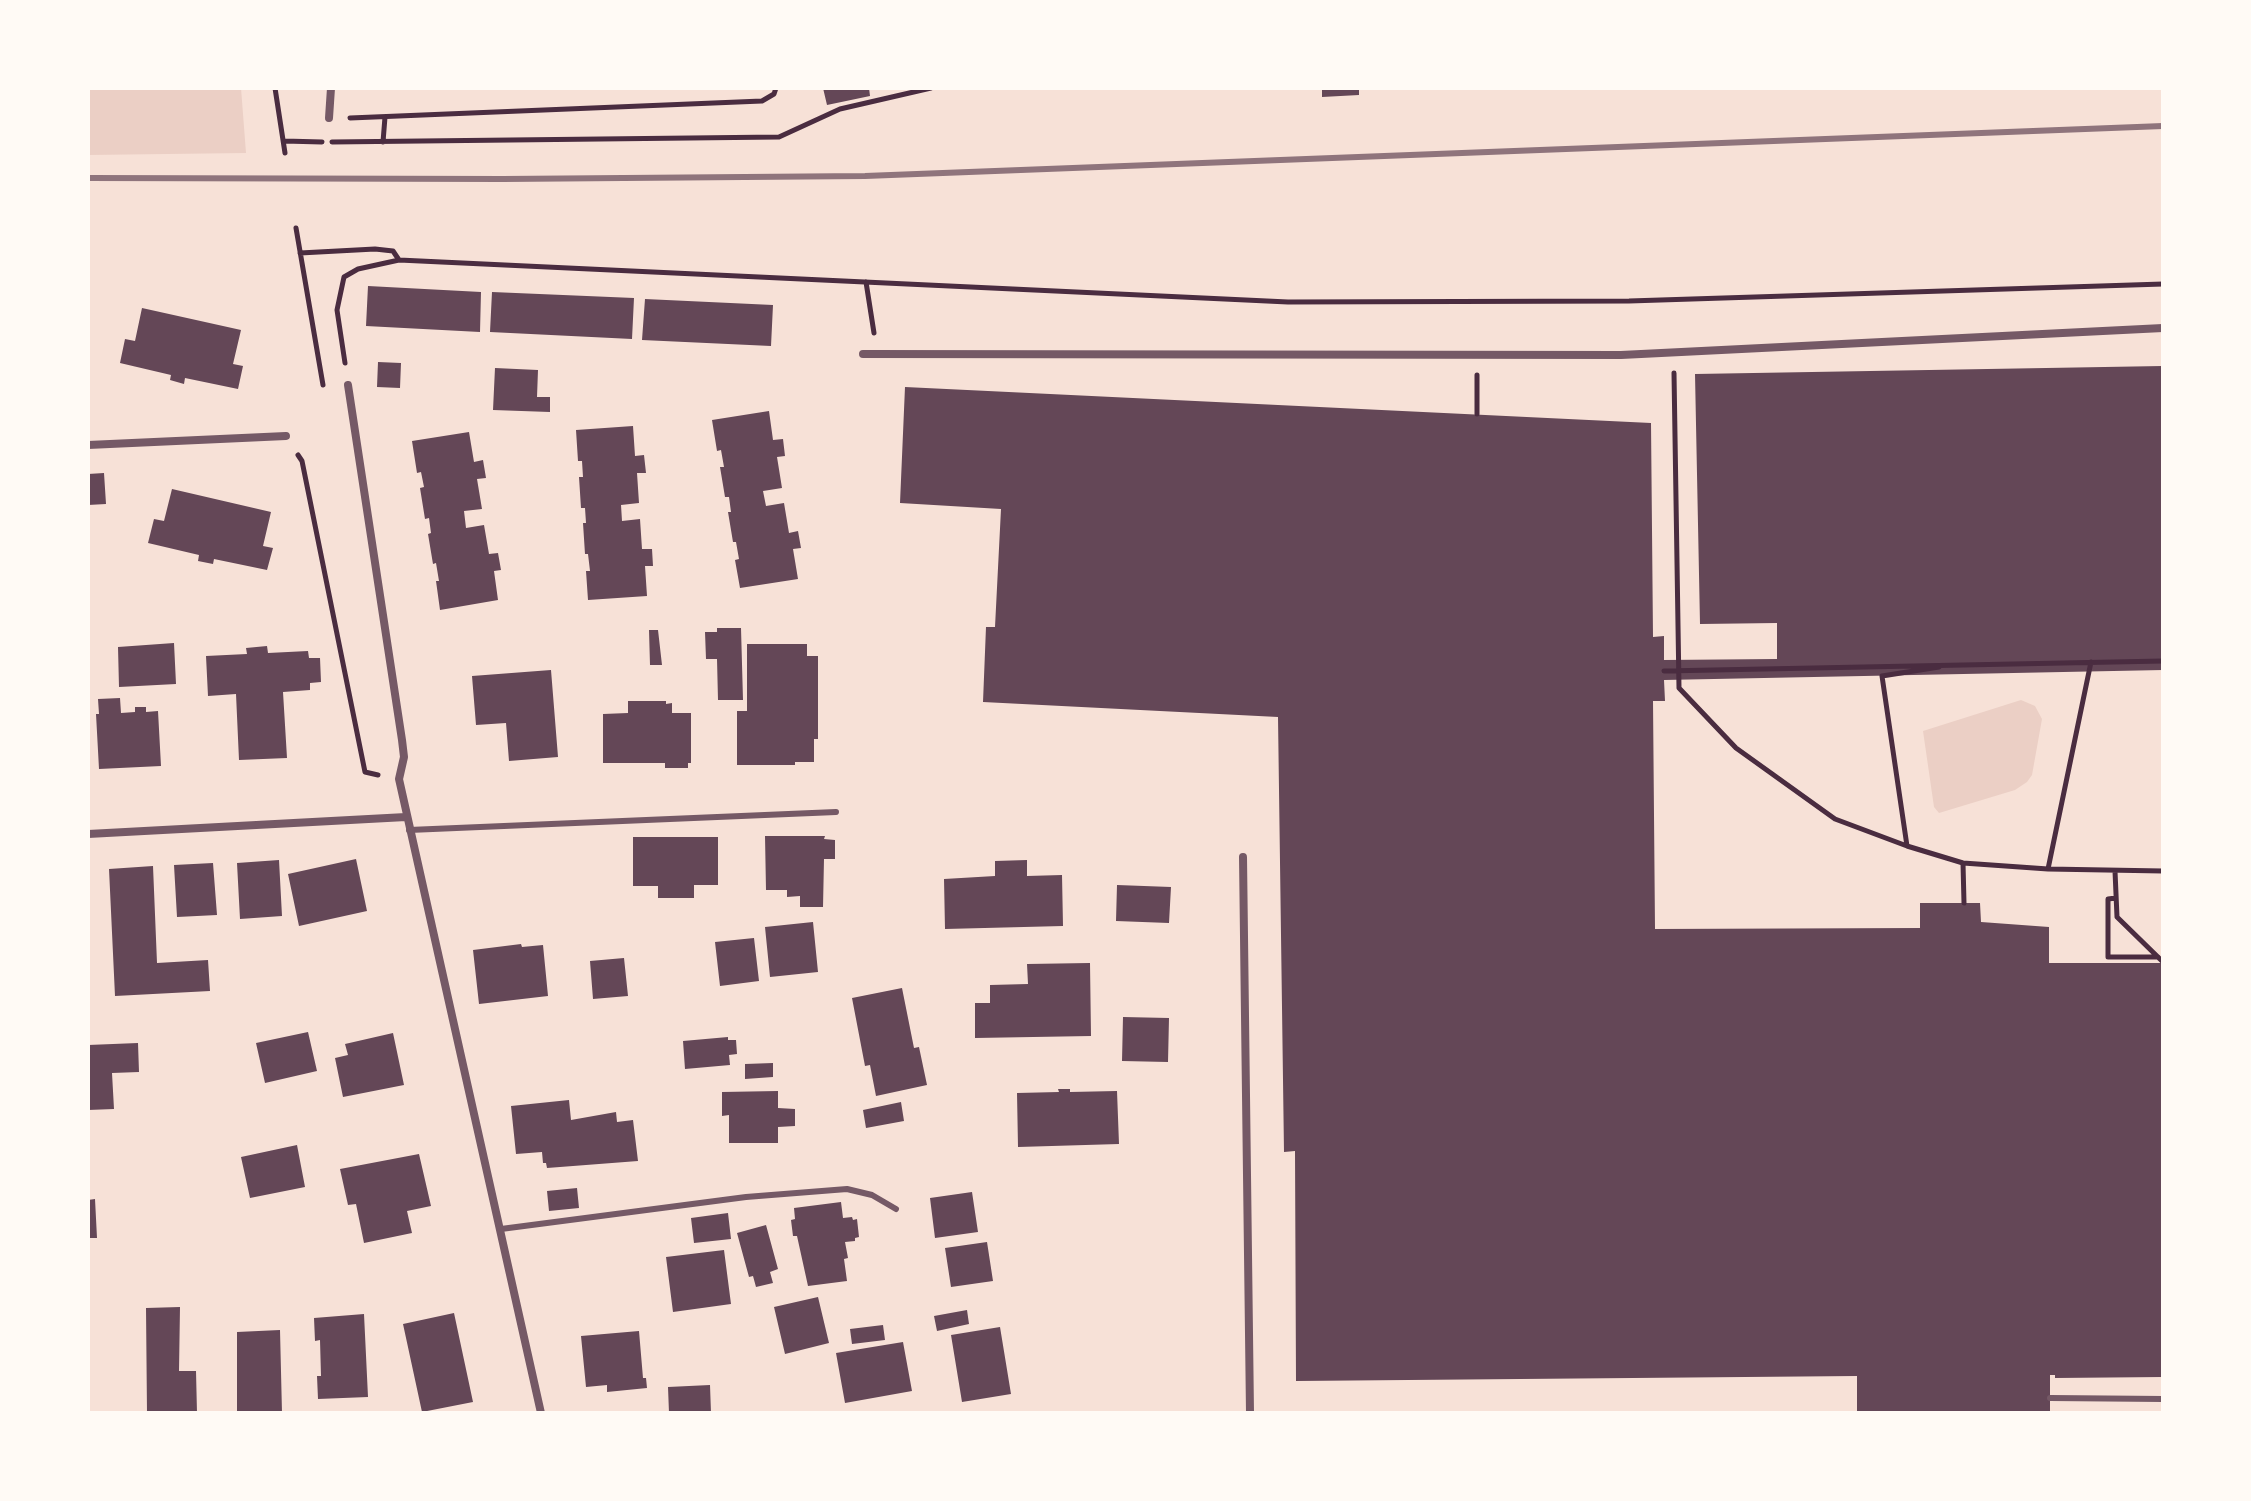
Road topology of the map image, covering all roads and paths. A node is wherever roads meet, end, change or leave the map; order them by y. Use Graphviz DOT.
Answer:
graph roads {
  1 [pos="275,88"];
  2 [pos="331,88"];
  3 [pos="776,88"];
  4 [pos="931,88"];
  5 [pos="385,117"];
  6 [pos="329,118"];
  7 [pos="383,142"];
  8 [pos="368,143"];
  9 [pos="285,153"];
  10 [pos="300,253"];
  11 [pos="399,260"];
  12 [pos="866,282"];
  13 [pos="2163,284"];
  14 [pos="2163,328"];
  15 [pos="1674,353"];
  16 [pos="863,354"];
  17 [pos="878,354"];
  18 [pos="1478,355"];
  19 [pos="348,385"];
  20 [pos="1477,414"];
  21 [pos="286,436"];
  22 [pos="88,445"];
  23 [pos="2163,661"];
  24 [pos="2091,662"];
  25 [pos="1960,664"];
  26 [pos="1664,671"];
  27 [pos="1679,671"];
  28 [pos="399,779"];
  29 [pos="836,812"];
  30 [pos="406,817"];
  31 [pos="409,830"];
  32 [pos="88,834"];
  33 [pos="1907,846"];
  34 [pos="1243,857"];
  35 [pos="1963,863"];
  36 [pos="2048,869"];
  37 [pos="2115,871"];
  38 [pos="2163,871"];
  39 [pos="2116,898"];
  40 [pos="1964,903"];
  41 [pos="2160,959"];
  42 [pos="896,1209"];
  43 [pos="501,1229"];
  44 [pos="2050,1398"];
  45 [pos="2163,1399"];
  46 [pos="541,1413"];
  47 [pos="1250,1413"];
  1 -- 9 [label="path"];
  2 -- 6 [label="street"];
  3 -- 5 [label="path"];
  4 -- 7 [label="path"];
  5 -- 6 [label="path"];
  5 -- 7 [label="path"];
  7 -- 8 [label="path"];
  10 -- 11 [label="path"];
  11 -- 12 [label="path"];
  11 -- 19 [label="path"];
  12 -- 13 [label="path"];
  12 -- 17 [label="path"];
  14 -- 15 [label="street"];
  15 -- 18 [label="street"];
  15 -- 27 [label="path"];
  16 -- 17 [label="street"];
  17 -- 18 [label="street"];
  18 -- 20 [label="path"];
  19 -- 28 [label="street"];
  21 -- 22 [label="street"];
  21 -- 28 [label="path"];
  23 -- 24 [label="path"];
  24 -- 25 [label="path"];
  24 -- 36 [label="path"];
  25 -- 27 [label="path"];
  25 -- 33 [label="path"];
  26 -- 27 [label="path"];
  27 -- 33 [label="path"];
  28 -- 30 [label="street"];
  29 -- 31 [label="lane"];
  30 -- 31 [label="street"];
  30 -- 32 [label="street"];
  31 -- 43 [label="street"];
  33 -- 35 [label="path"];
  34 -- 47 [label="street"];
  35 -- 36 [label="path"];
  35 -- 40 [label="path"];
  36 -- 37 [label="path"];
  37 -- 38 [label="path"];
  37 -- 39 [label="path"];
  39 -- 41 [label="path"];
  39 -- 41 [label="path"];
  42 -- 43 [label="lane"];
  43 -- 46 [label="street"];
  44 -- 45 [label="lane"];
}
